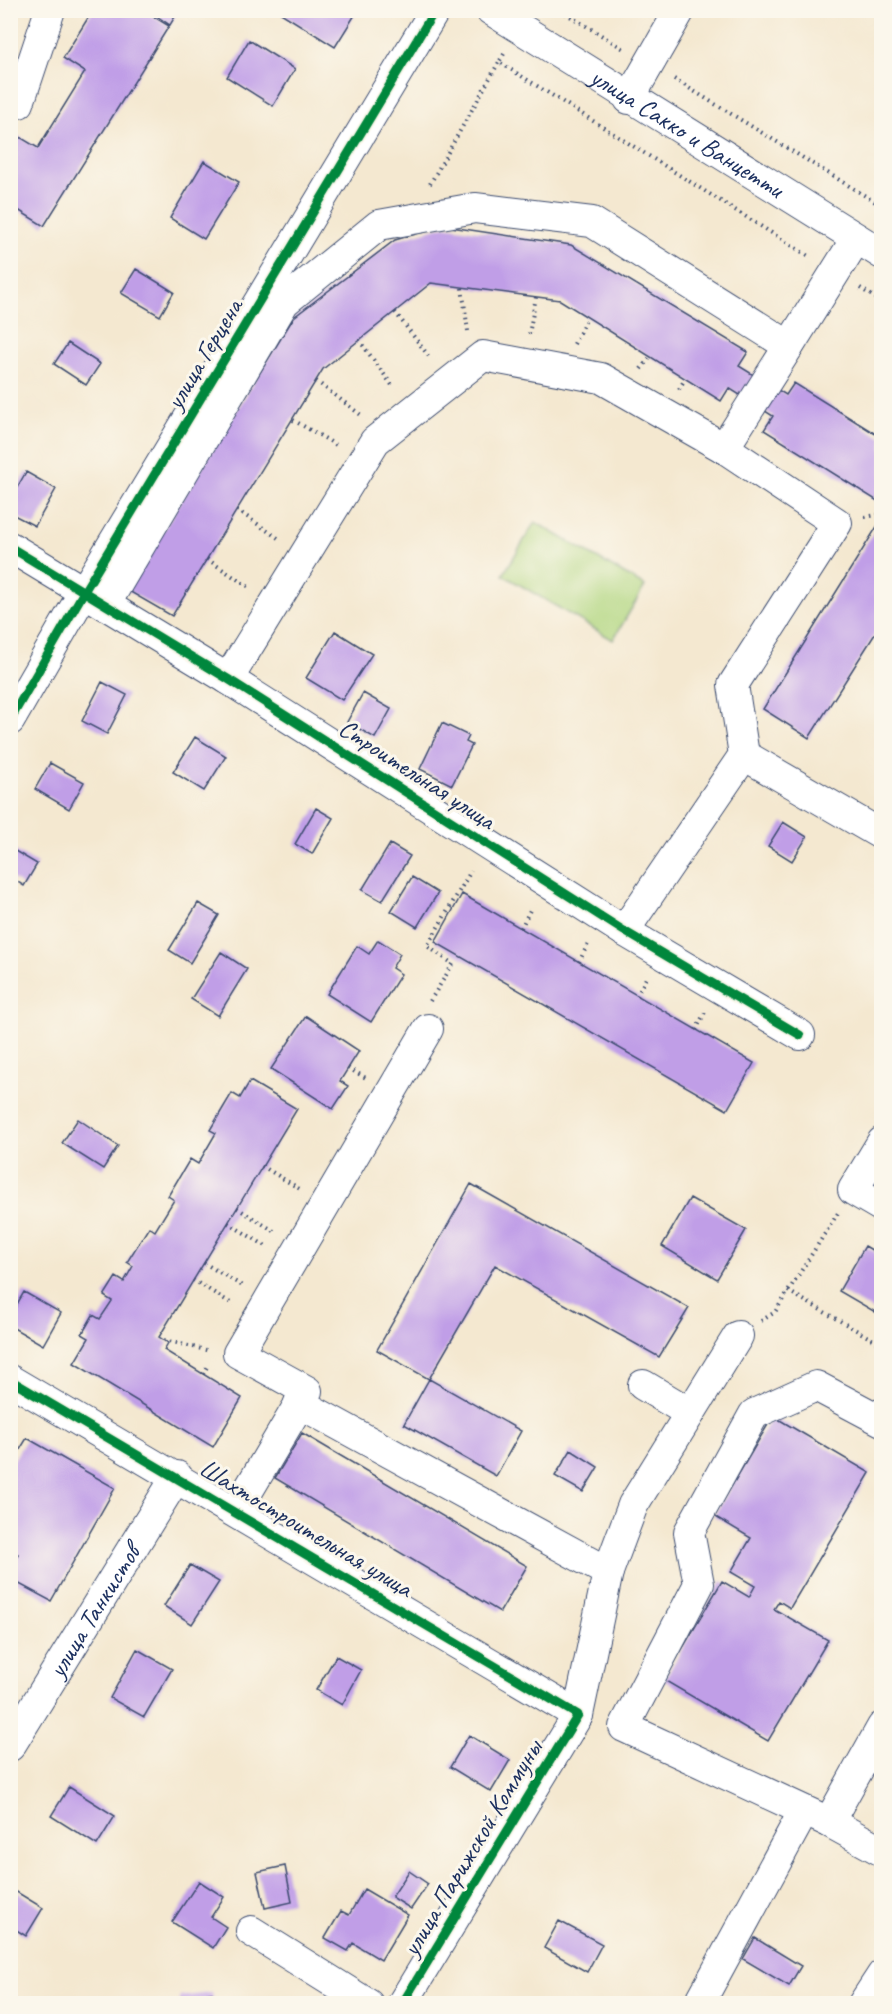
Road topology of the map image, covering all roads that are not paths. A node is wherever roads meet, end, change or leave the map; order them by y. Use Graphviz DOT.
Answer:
graph roads {
  1 [pos="50,10"];
  2 [pos="435,10"];
  3 [pos="680,10"];
  4 [pos="492,11"];
  5 [pos="628,99"];
  6 [pos="19,103"];
  7 [pos="305,226"];
  8 [pos="856,239"];
  9 [pos="882,255"];
  10 [pos="284,302"];
  11 [pos="789,346"];
  12 [pos="724,448"];
  13 [pos="10,547"];
  14 [pos="95,597"];
  15 [pos="228,678"];
  16 [pos="10,720"];
  17 [pos="744,754"];
  18 [pos="880,832"];
  19 [pos="624,931"];
  20 [pos="428,1029"];
  21 [pos="800,1035"];
  22 [pos="882,1142"];
  23 [pos="882,1207"];
  24 [pos="738,1336"];
  25 [pos="10,1380"];
  26 [pos="643,1385"];
  27 [pos="299,1403"];
  28 [pos="690,1413"];
  29 [pos="882,1421"];
  30 [pos="177,1476"];
  31 [pos="236,1511"];
  32 [pos="608,1572"];
  33 [pos="578,1715"];
  34 [pos="882,1727"];
  35 [pos="10,1746"];
  36 [pos="816,1817"];
  37 [pos="882,1851"];
  38 [pos="251,1931"];
  39 [pos="882,1975"];
  40 [pos="368,2004"];
  41 [pos="402,2004"];
  42 [pos="699,2004"];
  43 [pos="863,2004"];
  1 -- 6 [label="street"];
  2 -- 7 [label="street, улица Герцена"];
  3 -- 5 [label="street"];
  4 -- 5 [label="street, улица Сакко и Ванцетти"];
  5 -- 8 [label="street, улица Сакко и Ванцетти"];
  7 -- 10 [label="street"];
  7 -- 14 [label="street, улица Герцена"];
  8 -- 9 [label="street, улица Сакко и Ванцетти"];
  8 -- 11 [label="street"];
  10 -- 11 [label="street"];
  10 -- 14 [label="street"];
  11 -- 12 [label="street"];
  12 -- 15 [label="street"];
  12 -- 17 [label="street"];
  13 -- 14 [label="street, Строительная улица"];
  14 -- 15 [label="street, Строительная улица"];
  14 -- 16 [label="street, улица Герцена"];
  15 -- 19 [label="street, Строительная улица"];
  17 -- 18 [label="street"];
  17 -- 19 [label="street"];
  19 -- 21 [label="street, Строительная улица"];
  20 -- 27 [label="street"];
  22 -- 23 [label="street"];
  24 -- 28 [label="street, улица Парижской Коммуны"];
  25 -- 30 [label="street, Шахтостроительная улица"];
  26 -- 28 [label="street"];
  27 -- 31 [label="street"];
  27 -- 32 [label="street"];
  28 -- 32 [label="street, улица Парижской Коммуны"];
  29 -- 36 [label="street"];
  30 -- 31 [label="street, Шахтостроительная улица"];
  30 -- 35 [label="street, улица Танкистов"];
  31 -- 33 [label="street, Шахтостроительная улица"];
  32 -- 33 [label="street, улица Парижской Коммуны"];
  33 -- 41 [label="street, улица Парижской Коммуны"];
  34 -- 36 [label="street"];
  36 -- 37 [label="street"];
  36 -- 42 [label="street"];
  38 -- 40 [label="street"];
  39 -- 43 [label="street"];
}
